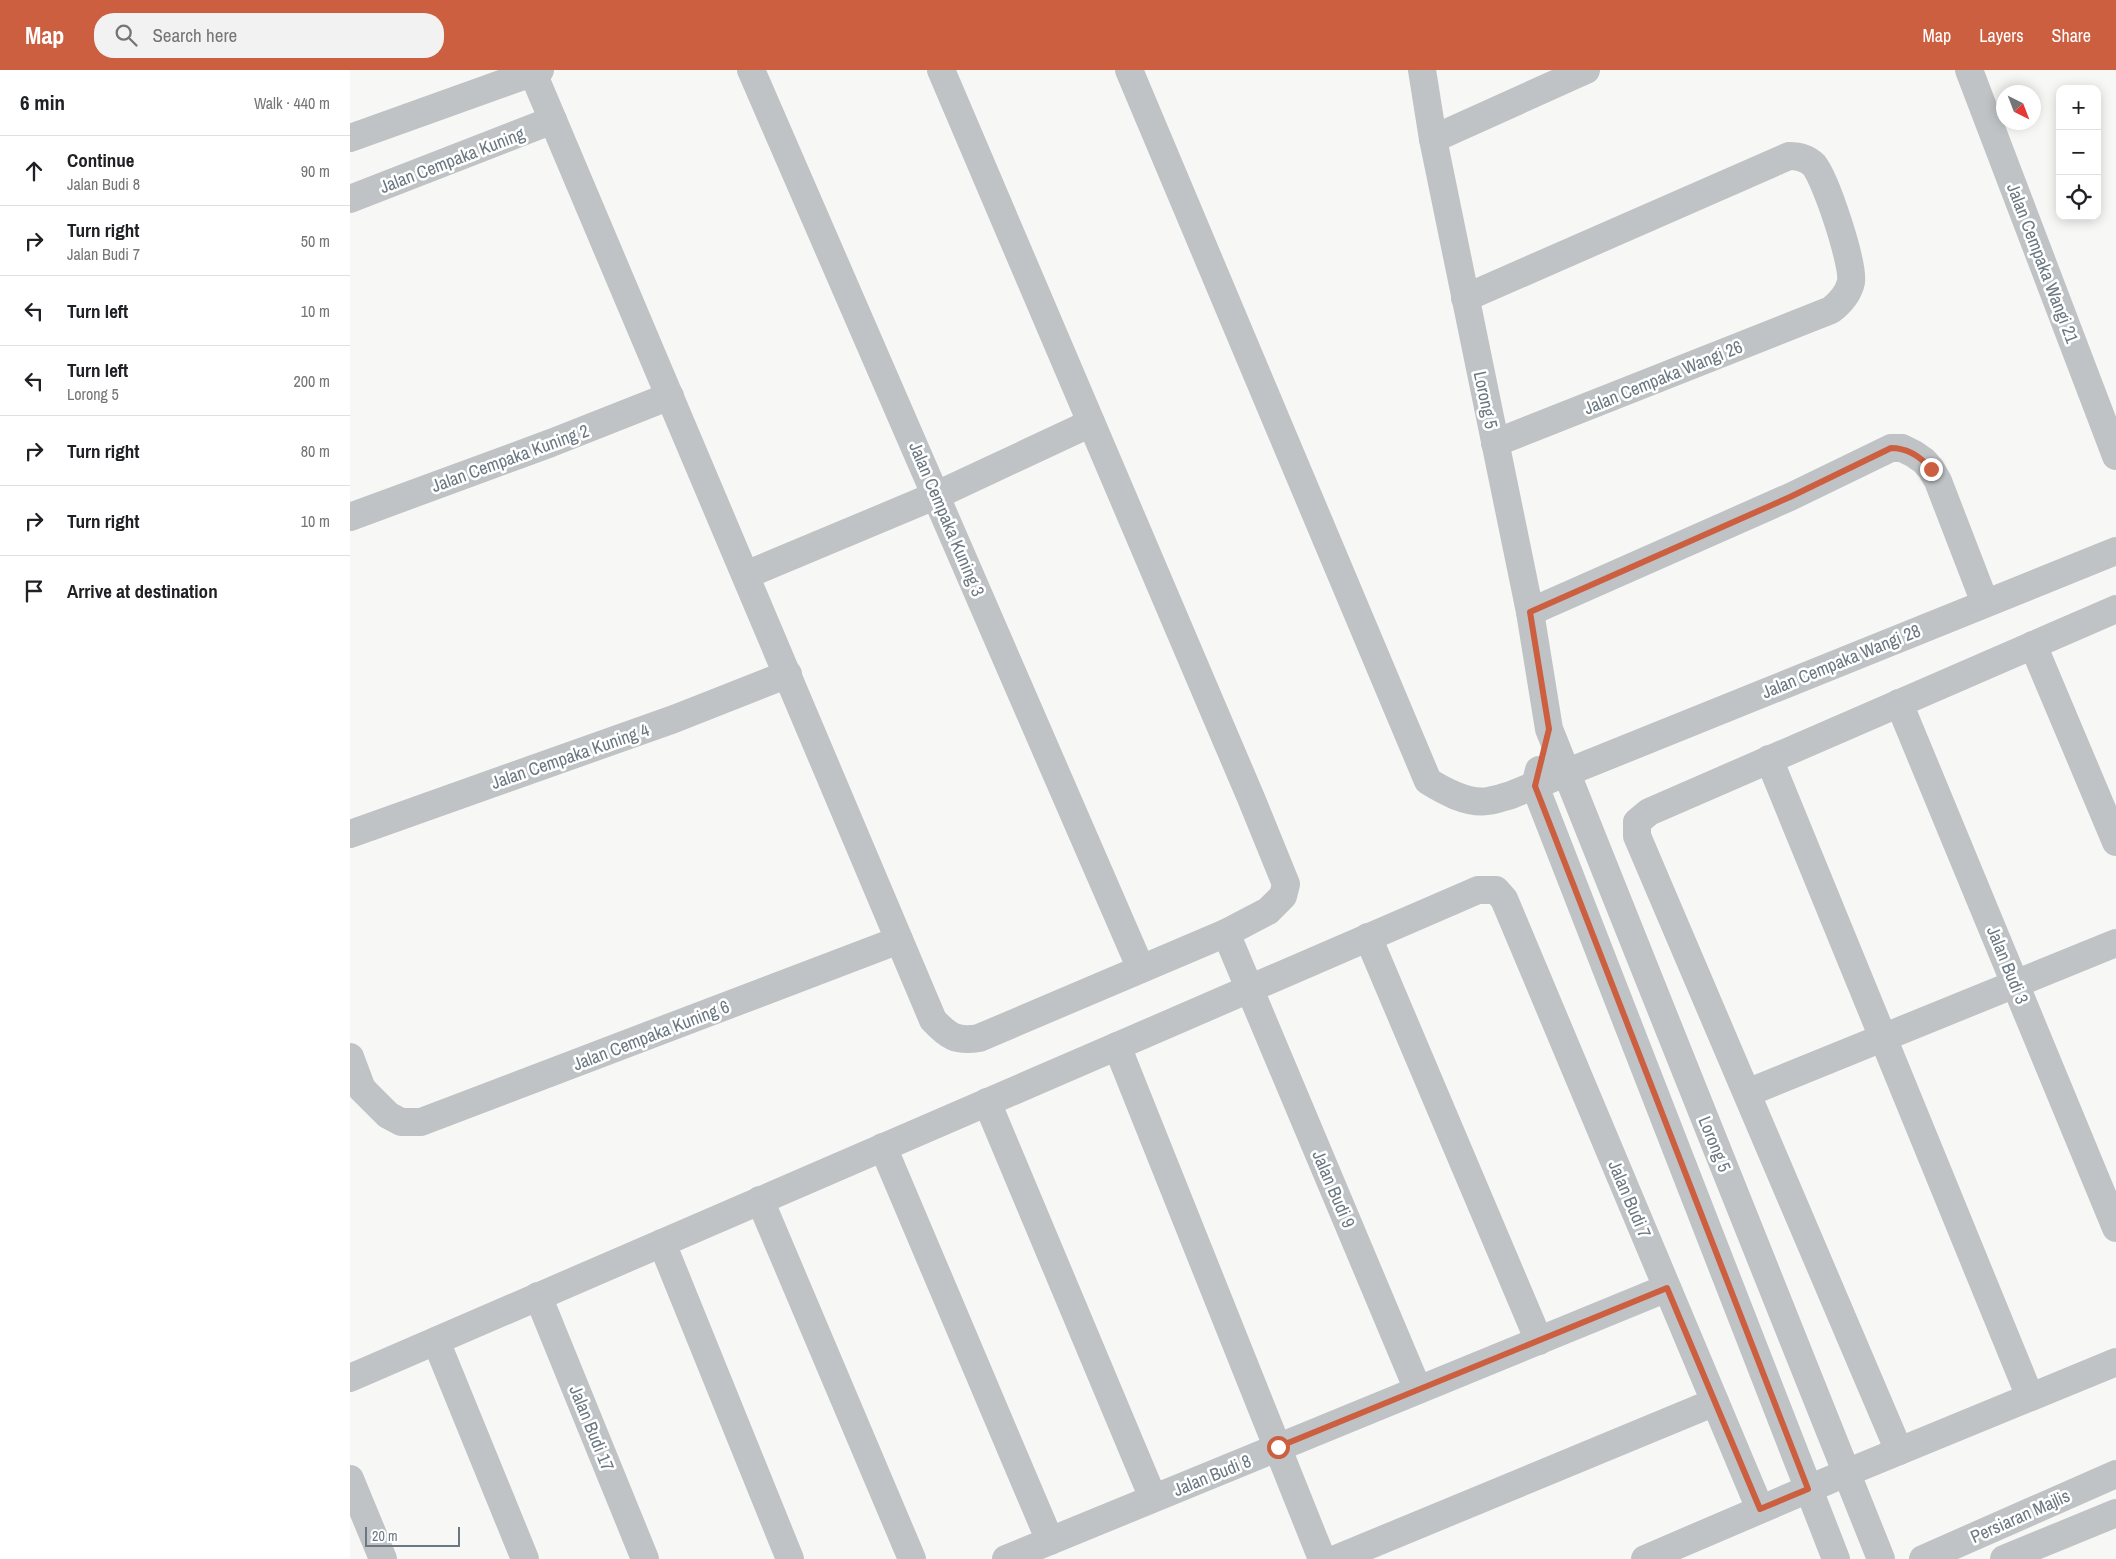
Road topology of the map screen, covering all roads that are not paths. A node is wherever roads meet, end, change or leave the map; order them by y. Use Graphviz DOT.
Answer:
graph roads {
  1 [pos="751,70"];
  2 [pos="941,70"];
  3 [pos="1128,70"];
  4 [pos="1422,70"];
  5 [pos="1586,70"];
  6 [pos="1969,70"];
  7 [pos="536,72"];
  8 [pos="553,120"];
  9 [pos="352,132"];
  10 [pos="1433,139"];
  11 [pos="350,199"];
  12 [pos="1465,298"];
  13 [pos="670,396"];
  14 [pos="1091,423"];
  15 [pos="1495,443"];
  16 [pos="2116,456"];
  17 [pos="937,496"];
  18 [pos="350,517"];
  19 [pos="2116,551"];
  20 [pos="746,575"];
  21 [pos="1986,603"];
  22 [pos="2116,608"];
  23 [pos="1530,612"];
  24 [pos="2033,645"];
  25 [pos="788,674"];
  26 [pos="1899,703"];
  27 [pos="1549,729"];
  28 [pos="1769,759"];
  29 [pos="1566,772"];
  30 [pos="1535,786"];
  31 [pos="350,834"];
  32 [pos="2116,842"];
  33 [pos="1226,933"];
  34 [pos="1368,937"];
  35 [pos="899,940"];
  36 [pos="2116,943"];
  37 [pos="1141,969"];
  38 [pos="2015,984"];
  39 [pos="1249,989"];
  40 [pos="1884,1038"];
  41 [pos="1117,1046"];
  42 [pos="350,1057"];
  43 [pos="1747,1093"];
  44 [pos="986,1102"];
  45 [pos="883,1147"];
  46 [pos="760,1200"];
  47 [pos="2116,1228"];
  48 [pos="662,1243"];
  49 [pos="1667,1288"];
  50 [pos="538,1296"];
  51 [pos="1539,1340"];
  52 [pos="436,1341"];
  53 [pos="2116,1362"];
  54 [pos="350,1378"];
  55 [pos="1418,1390"];
  56 [pos="2030,1397"];
  57 [pos="1715,1402"];
  58 [pos="1278,1447"];
  59 [pos="1899,1451"];
  60 [pos="1846,1473"];
  61 [pos="2116,1474"];
  62 [pos="350,1479"];
  63 [pos="1808,1489"];
  64 [pos="1153,1498"];
  65 [pos="1760,1509"];
  66 [pos="356,1511"];
  67 [pos="2116,1513"];
  68 [pos="1050,1541"];
  69 [pos="383,1559"];
  70 [pos="525,1559"];
  71 [pos="645,1559"];
  72 [pos="790,1559"];
  73 [pos="912,1559"];
  74 [pos="1006,1559"];
  75 [pos="1322,1559"];
  76 [pos="1336,1559"];
  77 [pos="1645,1559"];
  78 [pos="1836,1559"];
  79 [pos="1881,1559"];
  80 [pos="1923,1559"];
  81 [pos="2004,1559"];
  1 -- 17 [label="street, Jalan Cempaka Kuning 3"];
  2 -- 14 [label="street"];
  3 -- 30 [label="street, Jalan Cempaka Wangi 28"];
  4 -- 10 [label="street, Lorong 5"];
  5 -- 10 [label="street"];
  6 -- 16 [label="street, Jalan Cempaka Wangi 21"];
  7 -- 8 [label="street"];
  7 -- 9 [label="street"];
  8 -- 11 [label="street, Jalan Cempaka Kuning"];
  8 -- 13 [label="street"];
  10 -- 12 [label="street, Lorong 5"];
  12 -- 15 [label="street, Lorong 5"];
  12 -- 15 [label="street, Jalan Cempaka Wangi 26"];
  13 -- 18 [label="street, Jalan Cempaka Kuning 2"];
  13 -- 20 [label="street"];
  14 -- 17 [label="street"];
  14 -- 33 [label="street"];
  15 -- 23 [label="street, Lorong 5"];
  17 -- 20 [label="street"];
  17 -- 37 [label="street, Jalan Cempaka Kuning 3"];
  19 -- 21 [label="street, Jalan Cempaka Wangi 28"];
  20 -- 25 [label="street"];
  21 -- 23 [label="street"];
  21 -- 29 [label="street, Jalan Cempaka Wangi 28"];
  22 -- 24 [label="street"];
  23 -- 27 [label="street, Lorong 5"];
  24 -- 26 [label="street"];
  24 -- 32 [label="street"];
  25 -- 31 [label="street, Jalan Cempaka Kuning 4"];
  25 -- 35 [label="street"];
  26 -- 28 [label="street"];
  26 -- 38 [label="street, Jalan Budi 3"];
  27 -- 29 [label="street, Lorong 5"];
  27 -- 30 [label="street, Lorong 5"];
  28 -- 40 [label="street"];
  28 -- 43 [label="street"];
  29 -- 30 [label="street, Jalan Cempaka Wangi 28"];
  29 -- 60 [label="street, Lorong 5"];
  30 -- 63 [label="street"];
  33 -- 37 [label="street"];
  33 -- 39 [label="street, Jalan Budi 9"];
  34 -- 39 [label="street"];
  34 -- 49 [label="street, Jalan Budi 7"];
  34 -- 51 [label="street"];
  35 -- 37 [label="street"];
  35 -- 42 [label="street, Jalan Cempaka Kuning 6"];
  36 -- 38 [label="street"];
  38 -- 40 [label="street"];
  38 -- 47 [label="street, Jalan Budi 3"];
  39 -- 41 [label="street"];
  39 -- 55 [label="street, Jalan Budi 9"];
  40 -- 43 [label="street"];
  40 -- 56 [label="street"];
  41 -- 44 [label="street"];
  41 -- 58 [label="street"];
  43 -- 59 [label="street"];
  44 -- 45 [label="street"];
  44 -- 64 [label="street"];
  45 -- 46 [label="street"];
  45 -- 68 [label="street"];
  46 -- 48 [label="street"];
  46 -- 73 [label="street"];
  48 -- 50 [label="street"];
  48 -- 72 [label="street"];
  49 -- 51 [label="street, Jalan Budi 8"];
  49 -- 57 [label="street, Jalan Budi 7"];
  50 -- 52 [label="street"];
  50 -- 71 [label="street, Jalan Budi 17"];
  51 -- 55 [label="street, Jalan Budi 8"];
  52 -- 54 [label="street"];
  52 -- 70 [label="street"];
  53 -- 56 [label="street"];
  55 -- 58 [label="street, Jalan Budi 8"];
  56 -- 59 [label="street"];
  57 -- 65 [label="street, Jalan Budi 7"];
  57 -- 76 [label="street"];
  58 -- 64 [label="street, Jalan Budi 8"];
  58 -- 75 [label="street"];
  59 -- 60 [label="street"];
  60 -- 63 [label="street"];
  60 -- 79 [label="street, Lorong 5"];
  61 -- 80 [label="street, Persiaran Majlis"];
  62 -- 66 [label="street"];
  63 -- 65 [label="street"];
  63 -- 78 [label="street"];
  64 -- 68 [label="street, Jalan Budi 8"];
  65 -- 77 [label="street"];
  66 -- 69 [label="street"];
  67 -- 81 [label="street, Persiaran Majlis"];
  68 -- 74 [label="street, Jalan Budi 8"];
}
